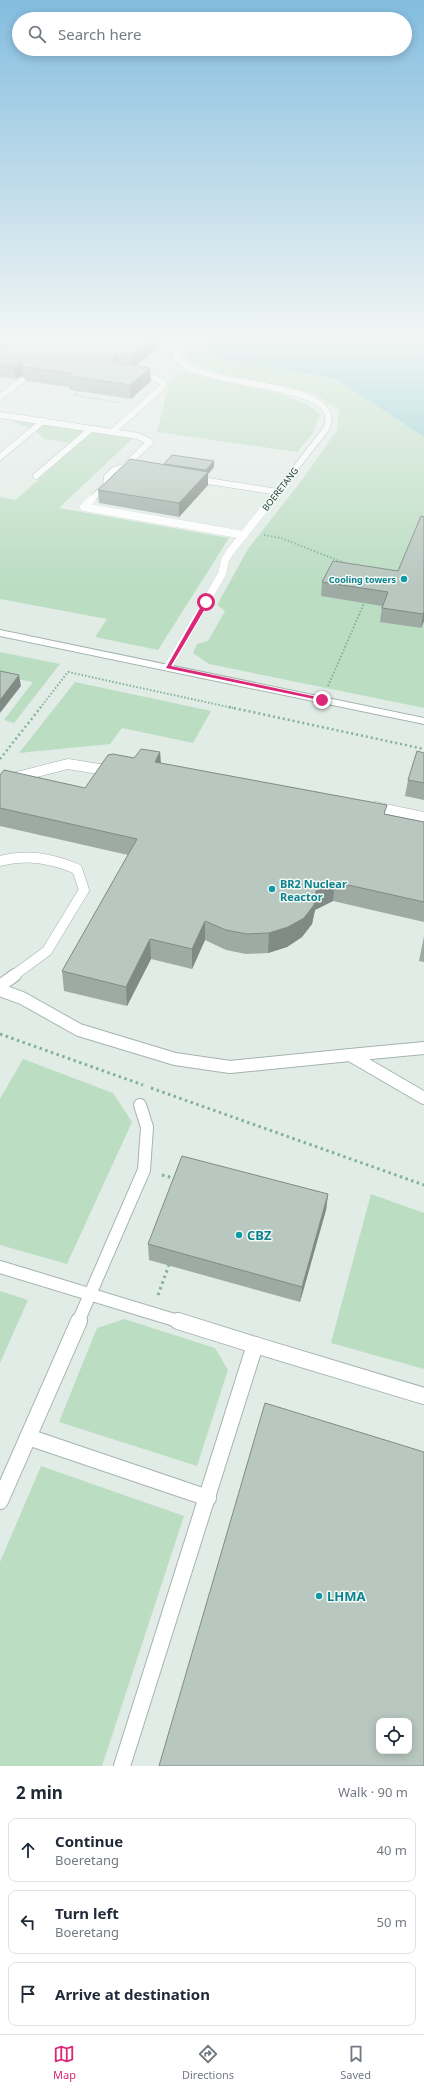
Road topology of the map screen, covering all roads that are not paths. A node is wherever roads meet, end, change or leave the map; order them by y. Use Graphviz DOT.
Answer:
graph roads {
  1 [pos="32,419"];
  2 [pos="126,419"];
  3 [pos="330,419"];
  4 [pos="43,421"];
  5 [pos="91,428"];
  6 [pos="112,432"];
  7 [pos="0,457"];
  8 [pos="124,467"];
  9 [pos="132,468"];
  10 [pos="36,476"];
  11 [pos="186,477"];
  12 [pos="278,492"];
  13 [pos="246,534"];
  14 [pos="0,633"];
  15 [pos="168,667"];
  16 [pos="424,721"];
  17 [pos="120,766"];
  18 [pos="0,787"];
  19 [pos="369,806"];
  20 [pos="424,817"];
  21 [pos="0,862"];
  22 [pos="0,986"];
  23 [pos="0,990"];
  24 [pos="424,1048"];
  25 [pos="350,1055"];
  26 [pos="424,1098"];
  27 [pos="140,1105"];
  28 [pos="0,1267"];
  29 [pos="91,1293"];
  30 [pos="255,1346"];
  31 [pos="424,1396"];
  32 [pos="28,1437"];
  33 [pos="208,1498"];
  34 [pos="0,1501"];
  35 [pos="122,1766"];
  1 -- 4 [label="lane"];
  2 -- 6 [label="lane"];
  3 -- 12 [label="lane, BOERETANG"];
  4 -- 5 [label="lane"];
  4 -- 7 [label="lane"];
  5 -- 6 [label="lane"];
  5 -- 10 [label="lane"];
  6 -- 8 [label="lane"];
  8 -- 9 [label="lane"];
  8 -- 13 [label="lane"];
  11 -- 12 [label="lane"];
  12 -- 13 [label="lane, BOERETANG"];
  13 -- 15 [label="lane, BOERETANG"];
  14 -- 15 [label="street"];
  15 -- 16 [label="street"];
  17 -- 18 [label="lane"];
  19 -- 20 [label="lane"];
  21 -- 22 [label="lane"];
  23 -- 25 [label="lane"];
  24 -- 25 [label="lane"];
  25 -- 26 [label="lane"];
  27 -- 29 [label="lane"];
  28 -- 29 [label="lane"];
  29 -- 30 [label="lane"];
  29 -- 32 [label="lane"];
  30 -- 31 [label="lane"];
  30 -- 33 [label="lane"];
  32 -- 33 [label="lane"];
  32 -- 34 [label="lane"];
  33 -- 35 [label="lane"];
}
